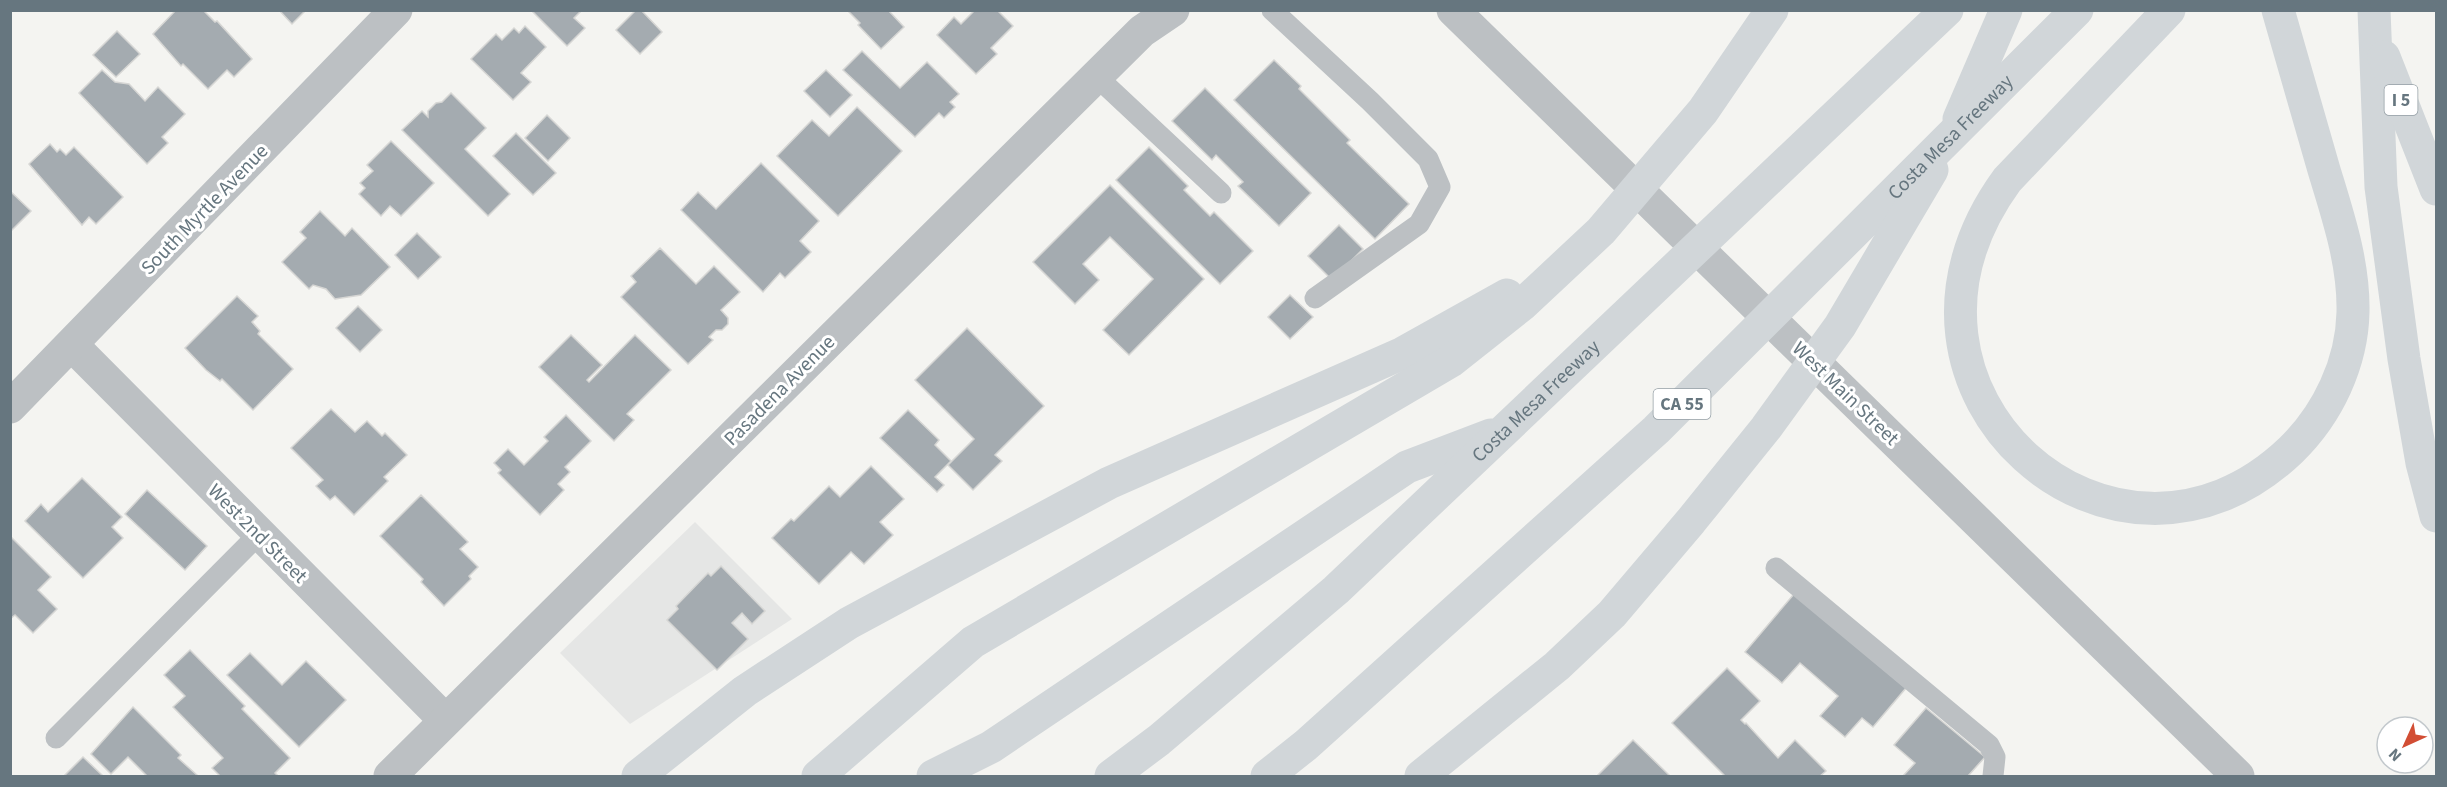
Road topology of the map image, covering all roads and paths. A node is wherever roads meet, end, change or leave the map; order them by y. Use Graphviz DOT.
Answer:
graph roads {
  1 [pos="396,10"];
  2 [pos="1173,10"];
  3 [pos="1272,10"];
  4 [pos="1453,10"];
  5 [pos="1772,10"];
  6 [pos="1947,10"];
  7 [pos="2006,10"];
  8 [pos="2077,10"];
  9 [pos="2169,10"];
  10 [pos="2278,10"];
  11 [pos="2365,10"];
  12 [pos="2374,10"];
  13 [pos="1096,76"];
  14 [pos="2436,189"];
  15 [pos="1221,193"];
  16 [pos="1600,231"];
  17 [pos="1315,298"];
  18 [pos="72,345"];
  19 [pos="10,407"];
  20 [pos="1507,429"];
  21 [pos="2436,516"];
  22 [pos="260,534"];
  23 [pos="1776,567"];
  24 [pos="445,720"];
  25 [pos="56,738"];
  26 [pos="390,777"];
  27 [pos="638,777"];
  28 [pos="818,777"];
  29 [pos="933,777"];
  30 [pos="1111,777"];
  31 [pos="1267,777"];
  32 [pos="1421,777"];
  33 [pos="1993,777"];
  34 [pos="2238,777"];
  1 -- 18 [label="street, South Myrtle Avenue"];
  2 -- 13 [label="street, Pasadena Avenue"];
  3 -- 17 [label="lane"];
  4 -- 34 [label="street, West Main Street"];
  5 -- 16 [label="highway"];
  6 -- 20 [label="highway, Costa Mesa Freeway"];
  7 -- 32 [label="highway"];
  8 -- 31 [label="highway, Costa Mesa Freeway / CA 55"];
  9 -- 10 [label="highway"];
  11 -- 14 [label="highway, I 5"];
  12 -- 21 [label="highway"];
  13 -- 15 [label="lane"];
  13 -- 24 [label="street, Pasadena Avenue"];
  16 -- 27 [label="highway"];
  16 -- 28 [label="highway"];
  18 -- 19 [label="street, South Myrtle Avenue"];
  18 -- 22 [label="street, West 2nd Street"];
  20 -- 29 [label="highway"];
  20 -- 30 [label="highway, Costa Mesa Freeway"];
  22 -- 24 [label="street, West 2nd Street"];
  22 -- 25 [label="lane"];
  23 -- 33 [label="lane"];
  24 -- 26 [label="street, Pasadena Avenue"];
}
